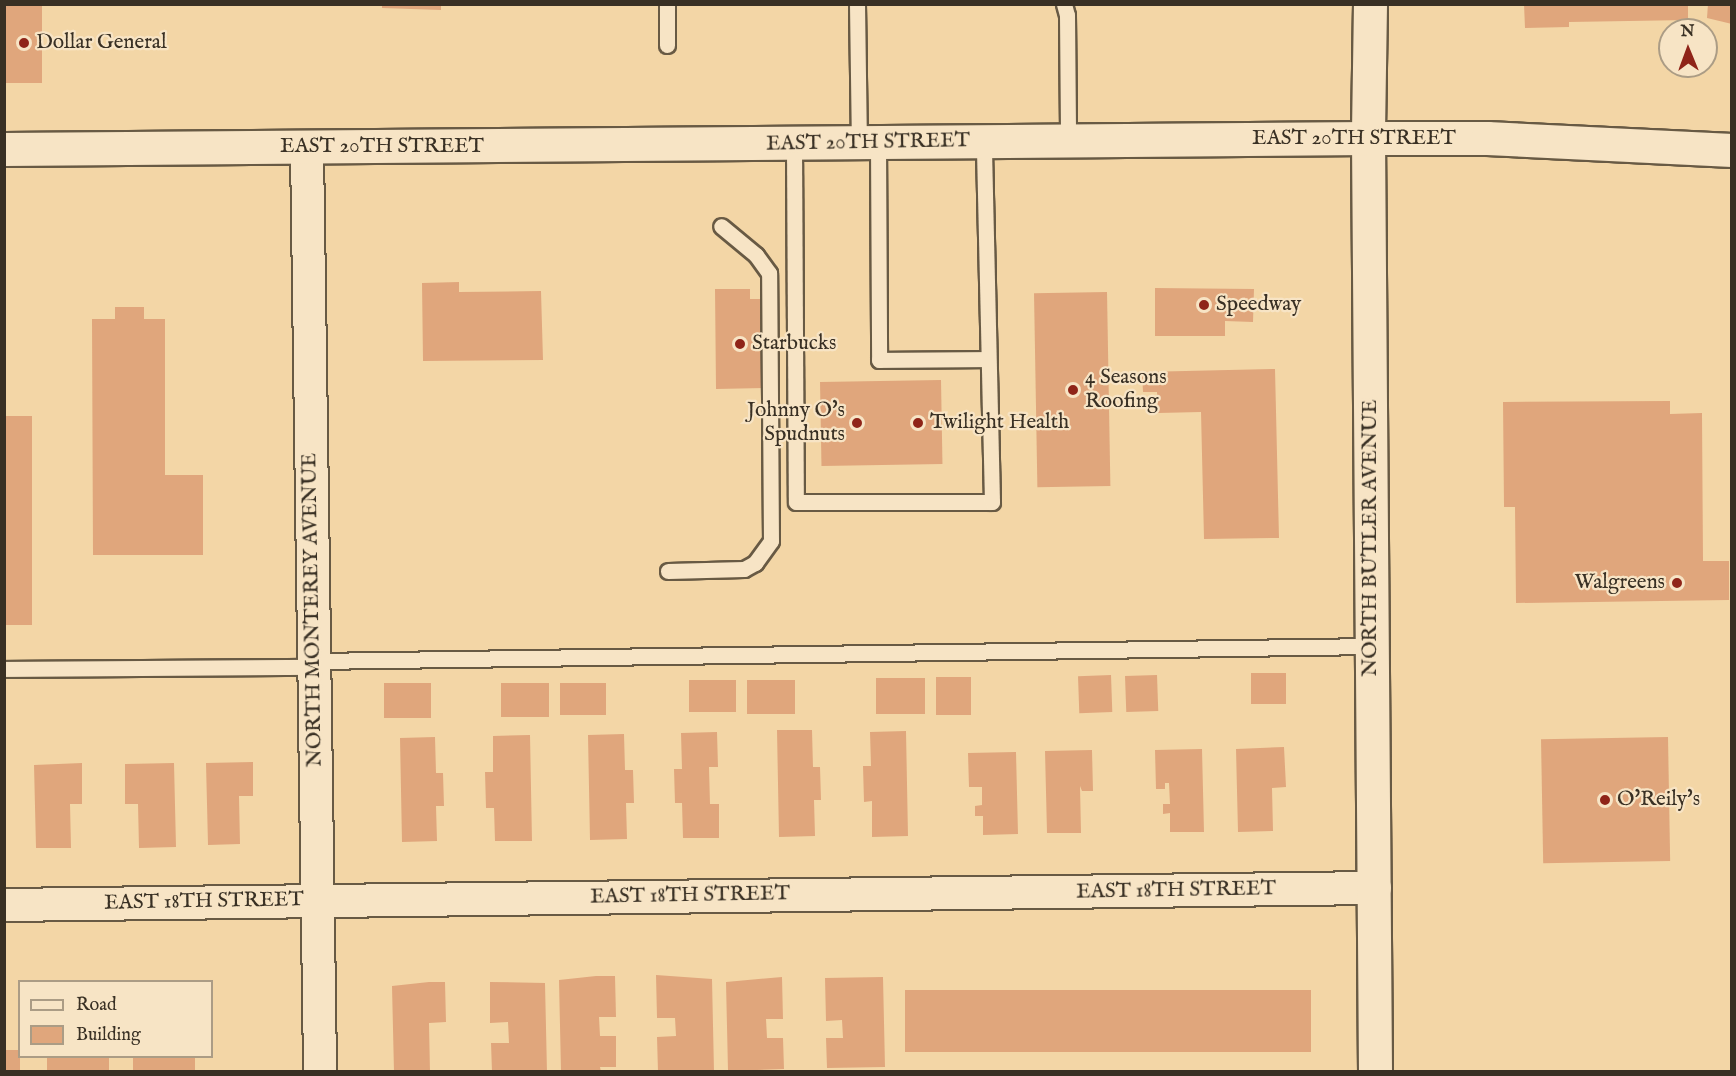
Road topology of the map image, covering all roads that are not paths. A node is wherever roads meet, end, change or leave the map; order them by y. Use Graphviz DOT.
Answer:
graph roads {
  1 [pos="667,4"];
  2 [pos="857,4"];
  3 [pos="1064,4"];
  4 [pos="1370,4"];
  5 [pos="667,45"];
  6 [pos="1368,138"];
  7 [pos="984,142"];
  8 [pos="1068,142"];
  9 [pos="869,143"];
  10 [pos="794,144"];
  11 [pos="307,148"];
  12 [pos="4,149"];
  13 [pos="1731,150"];
  14 [pos="720,226"];
  15 [pos="988,359"];
  16 [pos="668,571"];
  17 [pos="1371,646"];
  18 [pos="314,664"];
  19 [pos="4,669"];
  20 [pos="1375,888"];
  21 [pos="318,900"];
  22 [pos="4,905"];
  23 [pos="320,1071"];
  24 [pos="1376,1071"];
  1 -- 5 [label="lane"];
  2 -- 9 [label="lane"];
  3 -- 8 [label="lane"];
  4 -- 6 [label="main road, NORTH BUTLER AVENUE"];
  6 -- 8 [label="main road, EAST 20TH STREET"];
  6 -- 13 [label="main road, EAST 20TH STREET"];
  6 -- 17 [label="main road, NORTH BUTLER AVENUE"];
  7 -- 8 [label="main road, EAST 20TH STREET"];
  7 -- 9 [label="main road, EAST 20TH STREET"];
  7 -- 15 [label="lane"];
  9 -- 10 [label="main road, EAST 20TH STREET"];
  9 -- 15 [label="lane"];
  10 -- 11 [label="main road, EAST 20TH STREET"];
  10 -- 15 [label="lane"];
  11 -- 12 [label="main road, EAST 20TH STREET"];
  11 -- 18 [label="street, NORTH MONTEREY AVENUE"];
  14 -- 16 [label="lane"];
  17 -- 18 [label="lane"];
  17 -- 20 [label="main road, NORTH BUTLER AVENUE"];
  18 -- 19 [label="lane"];
  18 -- 21 [label="street, NORTH MONTEREY AVENUE"];
  20 -- 21 [label="street, EAST 18TH STREET"];
  20 -- 24 [label="main road, NORTH BUTLER AVENUE"];
  21 -- 22 [label="street, EAST 18TH STREET"];
  21 -- 23 [label="street, NORTH MONTEREY AVENUE"];
}
